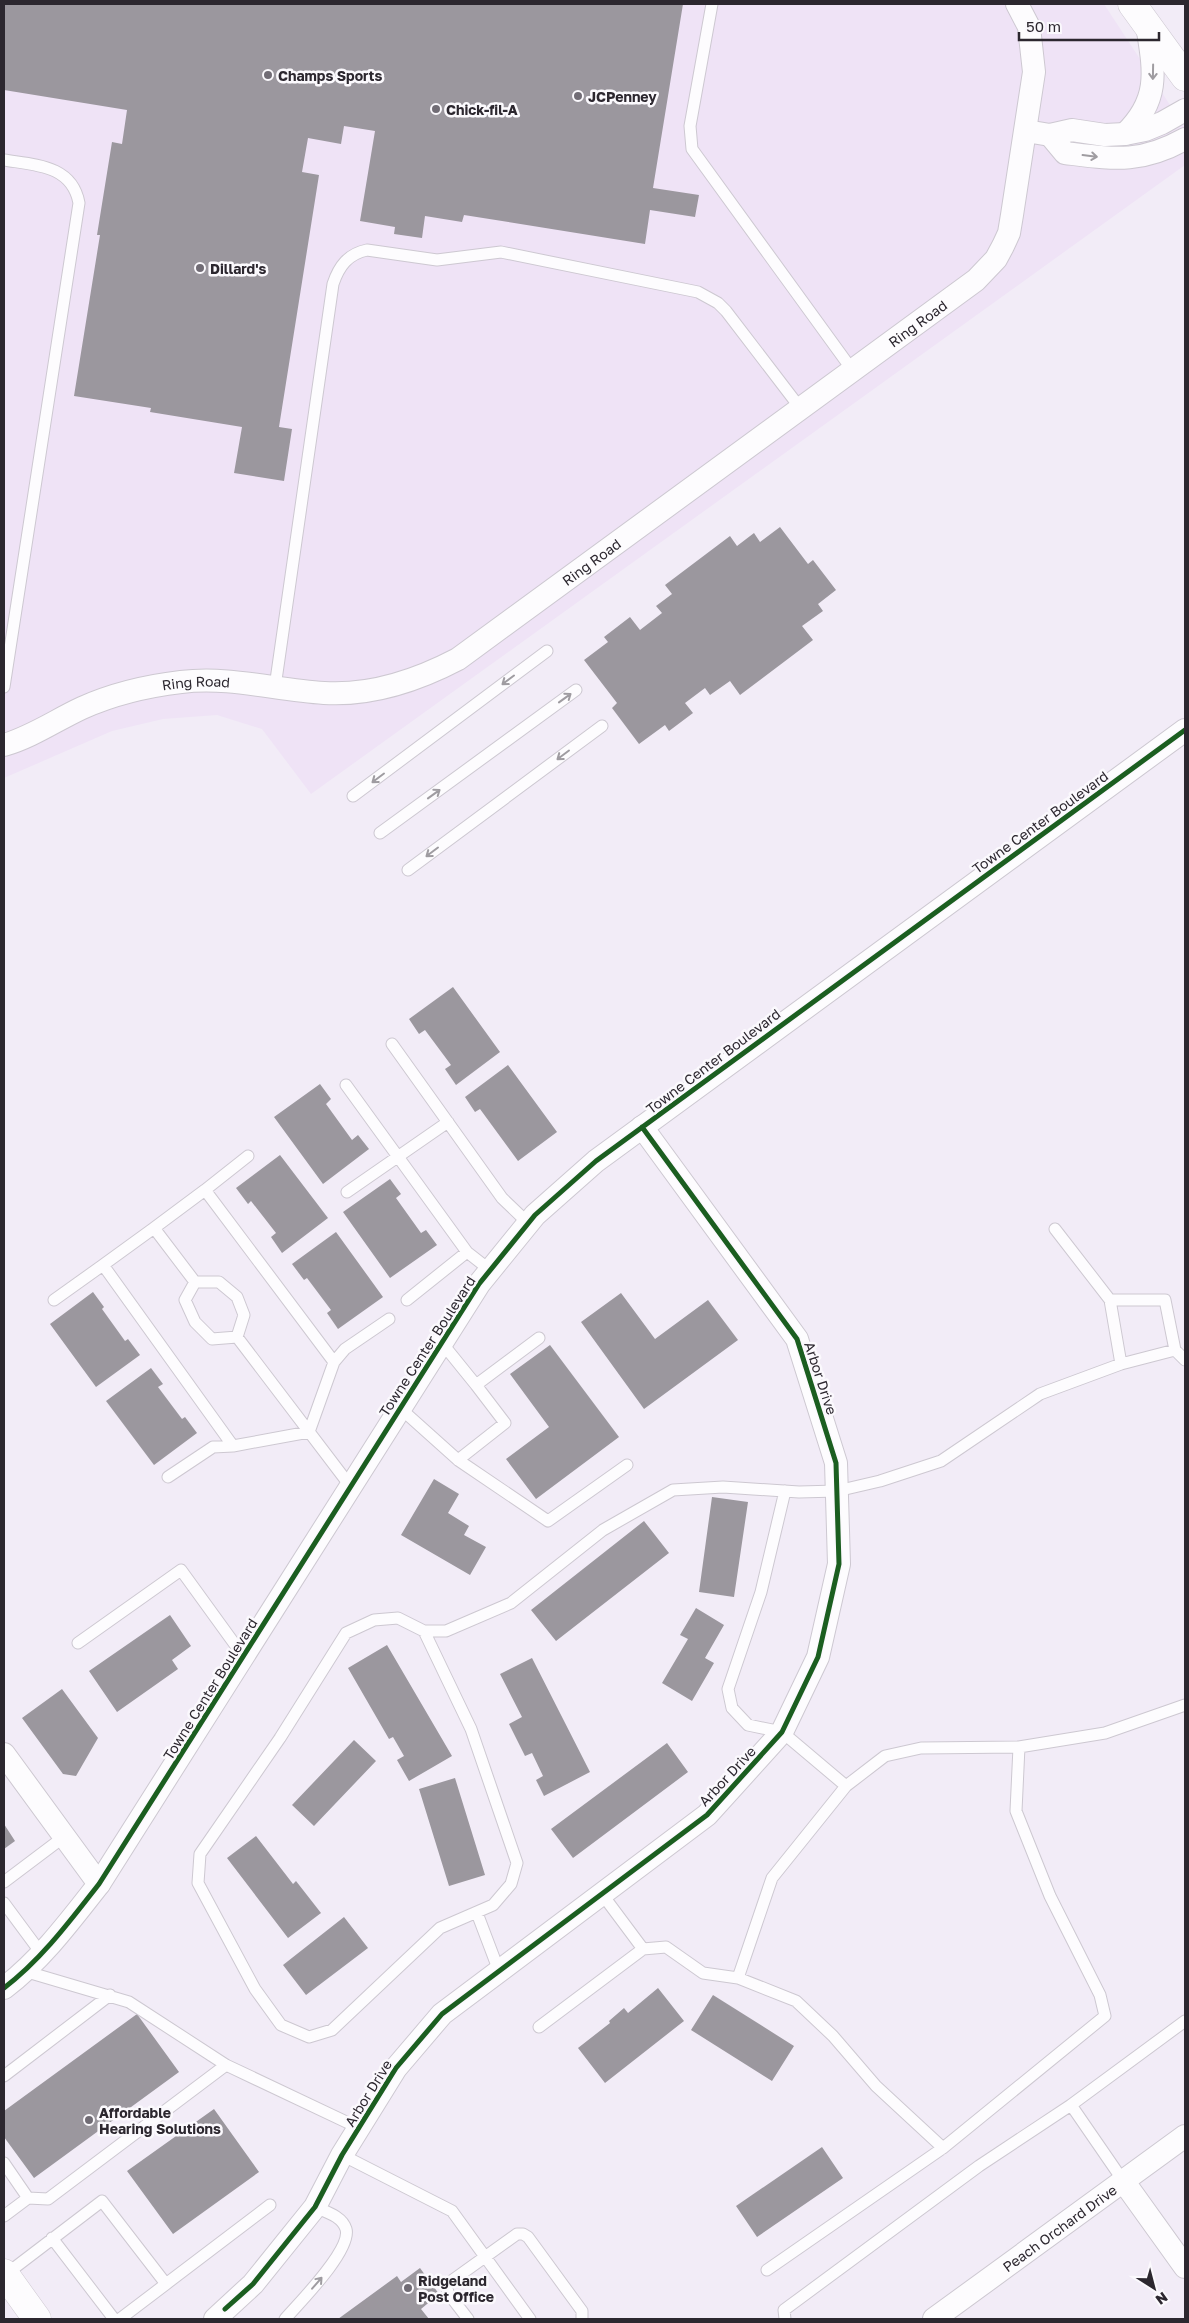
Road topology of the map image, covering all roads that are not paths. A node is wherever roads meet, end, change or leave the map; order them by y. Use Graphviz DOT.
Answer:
graph roads {
  1 [pos="712,4"];
  2 [pos="1016,4"];
  3 [pos="1140,14"];
  4 [pos="1185,78"];
  5 [pos="1185,110"];
  6 [pos="1026,131"];
  7 [pos="1124,134"];
  8 [pos="1050,135"];
  9 [pos="1185,139"];
  10 [pos="4,160"];
  11 [pos="853,372"];
  12 [pos="801,409"];
  13 [pos="547,651"];
  14 [pos="4,687"];
  15 [pos="275,687"];
  16 [pos="576,690"];
  17 [pos="602,726"];
  18 [pos="1185,730"];
  19 [pos="4,746"];
  20 [pos="353,796"];
  21 [pos="380,833"];
  22 [pos="408,870"];
  23 [pos="392,1044"];
  24 [pos="346,1085"];
  25 [pos="448,1122"];
  26 [pos="642,1127"];
  27 [pos="248,1156"];
  28 [pos="398,1157"];
  29 [pos="205,1190"];
  30 [pos="347,1192"];
  31 [pos="528,1223"];
  32 [pos="154,1228"];
  33 [pos="1055,1229"];
  34 [pos="467,1252"];
  35 [pos="103,1265"];
  36 [pos="490,1270"];
  37 [pos="195,1282"];
  38 [pos="54,1300"];
  39 [pos="408,1300"];
  40 [pos="1110,1300"];
  41 [pos="389,1318"];
  42 [pos="237,1338"];
  43 [pos="539,1338"];
  44 [pos="442,1343"];
  45 [pos="1175,1350"];
  46 [pos="1185,1360"];
  47 [pos="334,1362"];
  48 [pos="1121,1364"];
  49 [pos="476,1386"];
  50 [pos="400,1408"];
  51 [pos="309,1432"];
  52 [pos="234,1446"];
  53 [pos="458,1460"];
  54 [pos="627,1465"];
  55 [pos="168,1477"];
  56 [pos="351,1487"];
  57 [pos="786,1491"];
  58 [pos="837,1491"];
  59 [pos="424,1631"];
  60 [pos="78,1644"];
  61 [pos="244,1657"];
  62 [pos="1185,1705"];
  63 [pos="782,1732"];
  64 [pos="1019,1747"];
  65 [pos="4,1754"];
  66 [pos="846,1786"];
  67 [pos="65,1836"];
  68 [pos="4,1882"];
  69 [pos="99,1884"];
  70 [pos="602,1894"];
  71 [pos="4,1903"];
  72 [pos="477,1913"];
  73 [pos="643,1948"];
  74 [pos="41,1953"];
  75 [pos="24,1971"];
  76 [pos="499,1971"];
  77 [pos="738,1978"];
  78 [pos="4,1988"];
  79 [pos="110,1995"];
  80 [pos="1185,2021"];
  81 [pos="539,2027"];
  82 [pos="226,2065"];
  83 [pos="4,2076"];
  84 [pos="1070,2105"];
  85 [pos="359,2128"];
  86 [pos="1185,2136"];
  87 [pos="943,2148"];
  88 [pos="342,2155"];
  89 [pos="4,2163"];
  90 [pos="1124,2182"];
  91 [pos="28,2198"];
  92 [pos="270,2205"];
  93 [pos="315,2207"];
  94 [pos="4,2216"];
  95 [pos="52,2238"];
  96 [pos="486,2257"];
  97 [pos="1185,2267"];
  98 [pos="767,2270"];
  99 [pos="4,2274"];
  100 [pos="166,2284"];
  101 [pos="224,2316"];
  102 [pos="38,2319"];
  103 [pos="114,2319"];
  104 [pos="120,2319"];
  105 [pos="285,2319"];
  106 [pos="468,2319"];
  107 [pos="530,2319"];
  108 [pos="582,2319"];
  109 [pos="785,2319"];
  110 [pos="934,2319"];
  1 -- 11 [label="lane"];
  2 -- 6 [label="street, Ring Road"];
  3 -- 4 [label="street"];
  3 -- 7 [label="street, one-way"];
  5 -- 7 [label="street"];
  6 -- 8 [label="street"];
  6 -- 11 [label="street, Ring Road"];
  7 -- 8 [label="street"];
  8 -- 9 [label="street, one-way"];
  10 -- 14 [label="lane"];
  11 -- 12 [label="street, Ring Road"];
  12 -- 15 [label="street, Ring Road"];
  12 -- 15 [label="lane"];
  13 -- 20 [label="lane, one-way"];
  15 -- 19 [label="street, Ring Road"];
  21 -- 16 [label="lane, one-way"];
  17 -- 22 [label="lane, one-way"];
  18 -- 26 [label="street, Towne Center Boulevard"];
  23 -- 25 [label="lane"];
  24 -- 28 [label="lane"];
  25 -- 28 [label="lane"];
  25 -- 31 [label="lane"];
  26 -- 31 [label="street, Towne Center Boulevard"];
  26 -- 58 [label="street, Arbor Drive"];
  27 -- 29 [label="lane"];
  28 -- 30 [label="lane"];
  28 -- 34 [label="lane"];
  29 -- 32 [label="lane"];
  29 -- 47 [label="lane"];
  31 -- 36 [label="street, Towne Center Boulevard"];
  32 -- 35 [label="lane"];
  32 -- 37 [label="lane"];
  33 -- 40 [label="lane"];
  34 -- 36 [label="lane"];
  34 -- 39 [label="lane"];
  35 -- 38 [label="lane"];
  35 -- 52 [label="lane"];
  36 -- 44 [label="street, Towne Center Boulevard"];
  37 -- 42 [label="lane"];
  37 -- 42 [label="lane"];
  40 -- 45 [label="lane"];
  40 -- 48 [label="lane"];
  41 -- 47 [label="lane"];
  42 -- 51 [label="lane"];
  43 -- 49 [label="lane"];
  44 -- 49 [label="lane"];
  44 -- 50 [label="street, Towne Center Boulevard"];
  45 -- 46 [label="lane"];
  45 -- 48 [label="lane"];
  47 -- 51 [label="lane"];
  48 -- 58 [label="lane"];
  49 -- 53 [label="lane"];
  50 -- 53 [label="lane"];
  50 -- 56 [label="street, Towne Center Boulevard"];
  51 -- 52 [label="lane"];
  51 -- 56 [label="lane"];
  52 -- 55 [label="lane"];
  53 -- 54 [label="lane"];
  56 -- 61 [label="street, Towne Center Boulevard"];
  57 -- 58 [label="lane"];
  57 -- 59 [label="lane"];
  57 -- 63 [label="lane"];
  58 -- 63 [label="street, Arbor Drive"];
  59 -- 72 [label="lane"];
  59 -- 72 [label="lane"];
  60 -- 61 [label="lane"];
  61 -- 69 [label="street, Towne Center Boulevard"];
  62 -- 64 [label="lane"];
  63 -- 66 [label="lane"];
  63 -- 70 [label="street, Arbor Drive"];
  64 -- 66 [label="lane"];
  64 -- 87 [label="lane"];
  65 -- 67 [label="street"];
  66 -- 77 [label="lane"];
  67 -- 68 [label="lane"];
  67 -- 69 [label="street"];
  69 -- 74 [label="street, Towne Center Boulevard"];
  70 -- 73 [label="lane"];
  70 -- 76 [label="street, Arbor Drive"];
  71 -- 74 [label="lane"];
  72 -- 76 [label="lane"];
  73 -- 77 [label="lane"];
  73 -- 81 [label="lane"];
  74 -- 75 [label="street, Towne Center Boulevard"];
  75 -- 78 [label="street, Towne Center Boulevard"];
  75 -- 79 [label="lane"];
  76 -- 85 [label="street, Arbor Drive"];
  77 -- 87 [label="lane"];
  79 -- 82 [label="lane"];
  79 -- 83 [label="lane"];
  80 -- 84 [label="lane"];
  82 -- 85 [label="lane"];
  82 -- 91 [label="lane"];
  84 -- 90 [label="lane"];
  84 -- 109 [label="lane"];
  85 -- 88 [label="street, Arbor Drive"];
  86 -- 90 [label="street, Peach Orchard Drive"];
  87 -- 98 [label="lane"];
  88 -- 93 [label="street, Arbor Drive"];
  88 -- 96 [label="lane"];
  89 -- 91 [label="lane"];
  90 -- 97 [label="street"];
  90 -- 110 [label="street, Peach Orchard Drive"];
  91 -- 94 [label="lane"];
  92 -- 100 [label="lane"];
  93 -- 101 [label="street, Arbor Drive"];
  105 -- 93 [label="lane, one-way"];
  95 -- 99 [label="lane"];
  95 -- 100 [label="lane"];
  95 -- 103 [label="lane"];
  96 -- 106 [label="lane"];
  96 -- 107 [label="lane"];
  96 -- 108 [label="lane"];
  99 -- 102 [label="street"];
  100 -- 104 [label="lane"];
}
